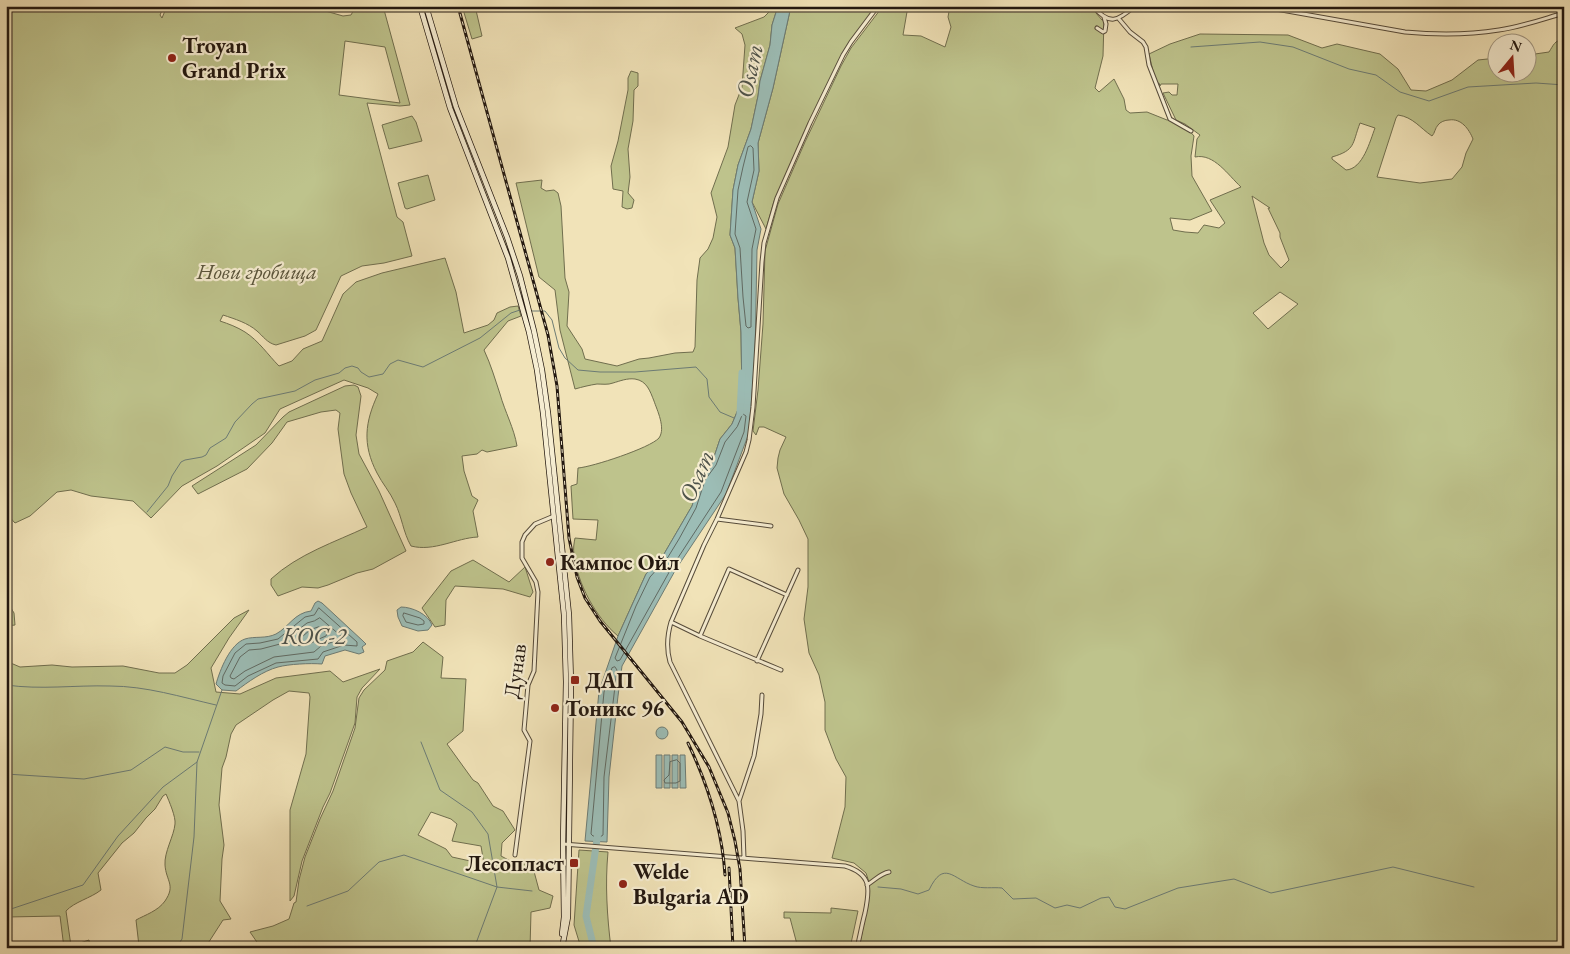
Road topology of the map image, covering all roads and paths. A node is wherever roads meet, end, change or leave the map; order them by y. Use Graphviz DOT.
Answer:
graph roads {
  1 [pos="420,6"];
  2 [pos="426,6"];
  3 [pos="878,6"];
  4 [pos="1093,6"];
  5 [pos="1135,6"];
  6 [pos="1260,6"];
  7 [pos="1564,13"];
  8 [pos="1104,17"];
  9 [pos="1119,19"];
  10 [pos="1097,28"];
  11 [pos="1191,131"];
  12 [pos="557,515"];
  13 [pos="717,519"];
  14 [pos="771,526"];
  15 [pos="798,570"];
  16 [pos="787,595"];
  17 [pos="671,622"];
  18 [pos="700,636"];
  19 [pos="758,660"];
  20 [pos="781,670"];
  21 [pos="762,695"];
  22 [pos="739,801"];
  23 [pos="566,844"];
  24 [pos="515,855"];
  25 [pos="744,858"];
  26 [pos="889,872"];
  27 [pos="867,885"];
  28 [pos="562,948"];
  29 [pos="857,948"];
  1 -- 12 [label="main road"];
  2 -- 12 [label="main road"];
  3 -- 13 [label="street"];
  4 -- 8 [label="street"];
  5 -- 9 [label="street"];
  6 -- 7 [label="street"];
  8 -- 9 [label="street"];
  8 -- 10 [label="street"];
  9 -- 11 [label="street"];
  12 -- 23 [label="main road"];
  12 -- 24 [label="street, Дунав"];
  13 -- 14 [label="street"];
  13 -- 17 [label="street"];
  15 -- 16 [label="street"];
  16 -- 18 [label="street"];
  16 -- 19 [label="street"];
  17 -- 18 [label="street"];
  17 -- 22 [label="street"];
  18 -- 19 [label="street"];
  19 -- 20 [label="street"];
  21 -- 22 [label="street"];
  22 -- 25 [label="street"];
  23 -- 25 [label="street"];
  23 -- 28 [label="main road"];
  25 -- 27 [label="street"];
  26 -- 27 [label="street"];
  27 -- 29 [label="street"];
}
